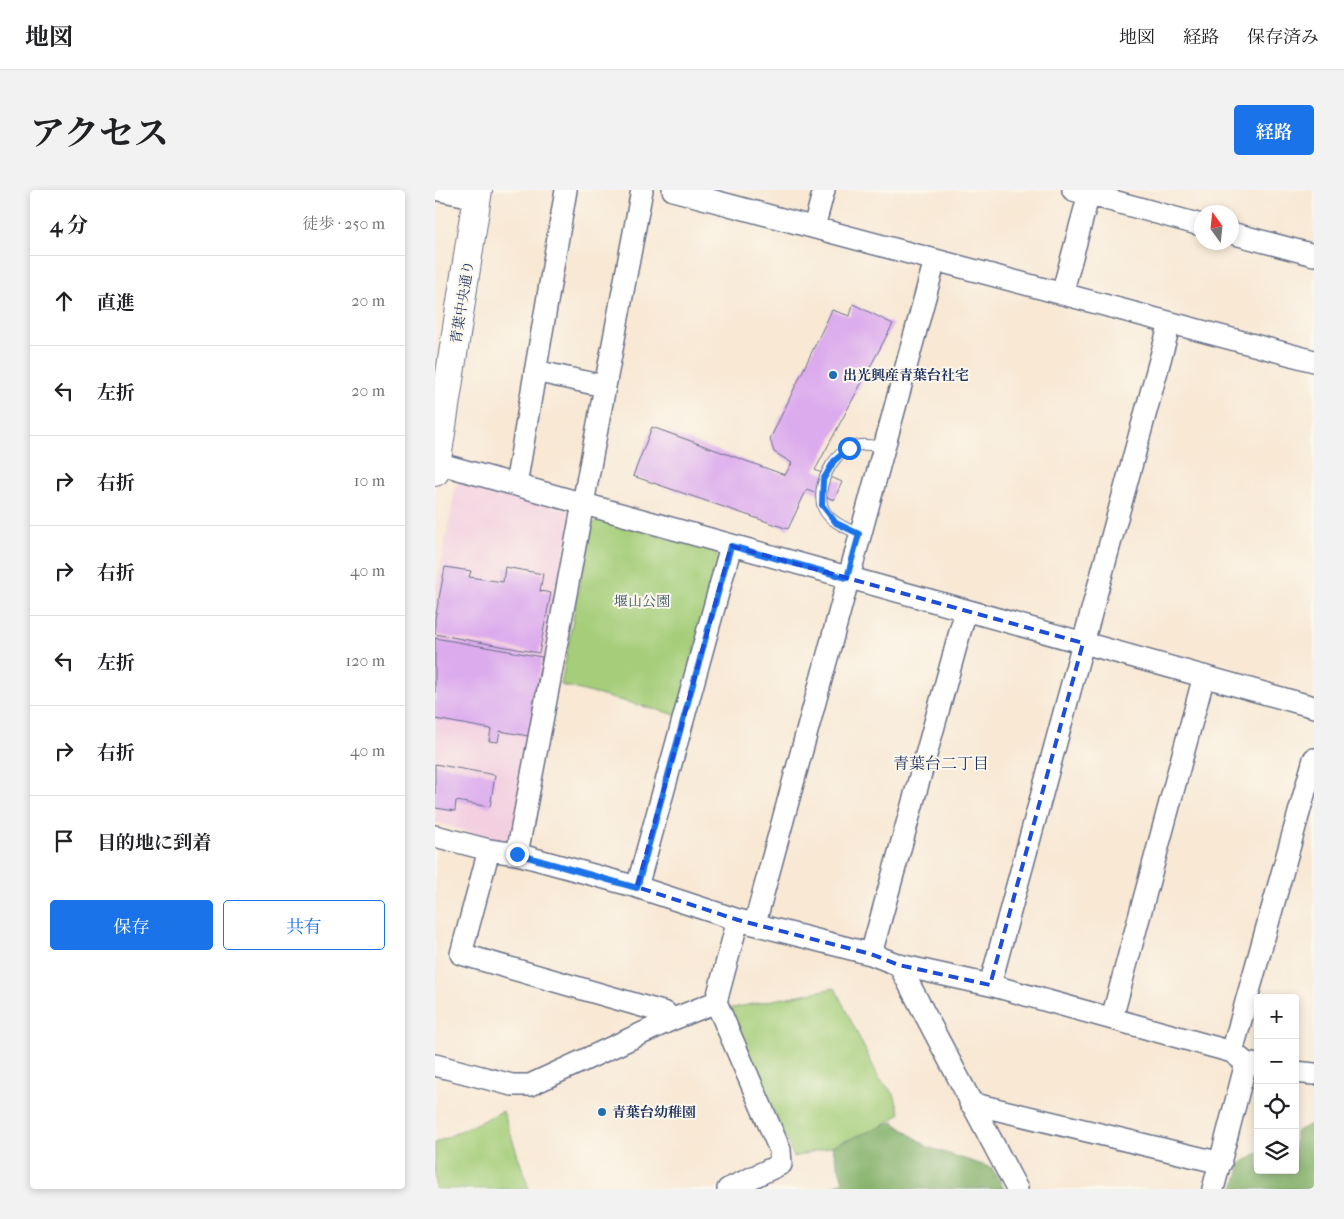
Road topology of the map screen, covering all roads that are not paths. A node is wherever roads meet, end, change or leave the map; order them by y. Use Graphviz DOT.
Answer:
graph roads {
  1 [pos="439,190"];
  2 [pos="565,190"];
  3 [pos="642,190"];
  4 [pos="673,190"];
  5 [pos="824,190"];
  6 [pos="1084,191"];
  7 [pos="478,194"];
  8 [pos="1194,223"];
  9 [pos="814,228"];
  10 [pos="1239,235"];
  11 [pos="1314,255"];
  12 [pos="935,260"];
  13 [pos="1062,294"];
  14 [pos="1170,323"];
  15 [pos="1314,361"];
  16 [pos="535,371"];
  17 [pos="604,386"];
  18 [pos="883,447"];
  19 [pos="436,468"];
  20 [pos="516,485"];
  21 [pos="582,504"];
  22 [pos="859,534"];
  23 [pos="731,546"];
  24 [pos="847,578"];
  25 [pos="966,610"];
  26 [pos="1083,643"];
  27 [pos="1204,676"];
  28 [pos="1314,707"];
  29 [pos="1314,759"];
  30 [pos="435,836"];
  31 [pos="489,850"];
  32 [pos="517,854"];
  33 [pos="637,888"];
  34 [pos="747,921"];
  35 [pos="871,954"];
  36 [pos="899,965"];
  37 [pos="990,985"];
  38 [pos="716,1002"];
  39 [pos="1112,1018"];
  40 [pos="671,1020"];
  41 [pos="1245,1060"];
  42 [pos="435,1065"];
  43 [pos="1299,1072"];
  44 [pos="1314,1074"];
  45 [pos="970,1103"];
  46 [pos="1221,1163"];
  47 [pos="728,1189"];
  48 [pos="1017,1189"];
  49 [pos="1213,1189"];
  1 -- 7 [label="street"];
  2 -- 16 [label="street"];
  3 -- 17 [label="street"];
  4 -- 9 [label="street"];
  5 -- 9 [label="street"];
  6 -- 8 [label="street"];
  6 -- 13 [label="street"];
  7 -- 19 [label="street, 青葉中央通り"];
  9 -- 12 [label="street"];
  10 -- 11 [label="street"];
  12 -- 13 [label="street"];
  12 -- 18 [label="street"];
  13 -- 14 [label="street"];
  14 -- 15 [label="street"];
  14 -- 26 [label="street"];
  16 -- 17 [label="street"];
  16 -- 20 [label="street"];
  17 -- 21 [label="street"];
  18 -- 22 [label="street"];
  18 -- 22 [label="lane"];
  19 -- 20 [label="street"];
  20 -- 21 [label="street"];
  21 -- 23 [label="street"];
  21 -- 32 [label="street"];
  22 -- 24 [label="street"];
  23 -- 24 [label="street"];
  23 -- 33 [label="street"];
  24 -- 25 [label="street"];
  24 -- 34 [label="street"];
  25 -- 26 [label="street"];
  25 -- 35 [label="street"];
  26 -- 27 [label="street"];
  26 -- 37 [label="street"];
  27 -- 28 [label="street"];
  27 -- 39 [label="street"];
  29 -- 41 [label="street"];
  30 -- 31 [label="street"];
  31 -- 32 [label="street"];
  31 -- 40 [label="street"];
  32 -- 33 [label="street"];
  33 -- 34 [label="street"];
  34 -- 35 [label="street"];
  34 -- 38 [label="street"];
  35 -- 36 [label="street"];
  36 -- 37 [label="street"];
  36 -- 45 [label="street"];
  37 -- 39 [label="street"];
  38 -- 40 [label="street"];
  38 -- 47 [label="street"];
  39 -- 41 [label="street"];
  40 -- 42 [label="street"];
  41 -- 46 [label="street"];
  43 -- 44 [label="street"];
  45 -- 46 [label="street"];
  45 -- 48 [label="street"];
  46 -- 49 [label="street"];
}
